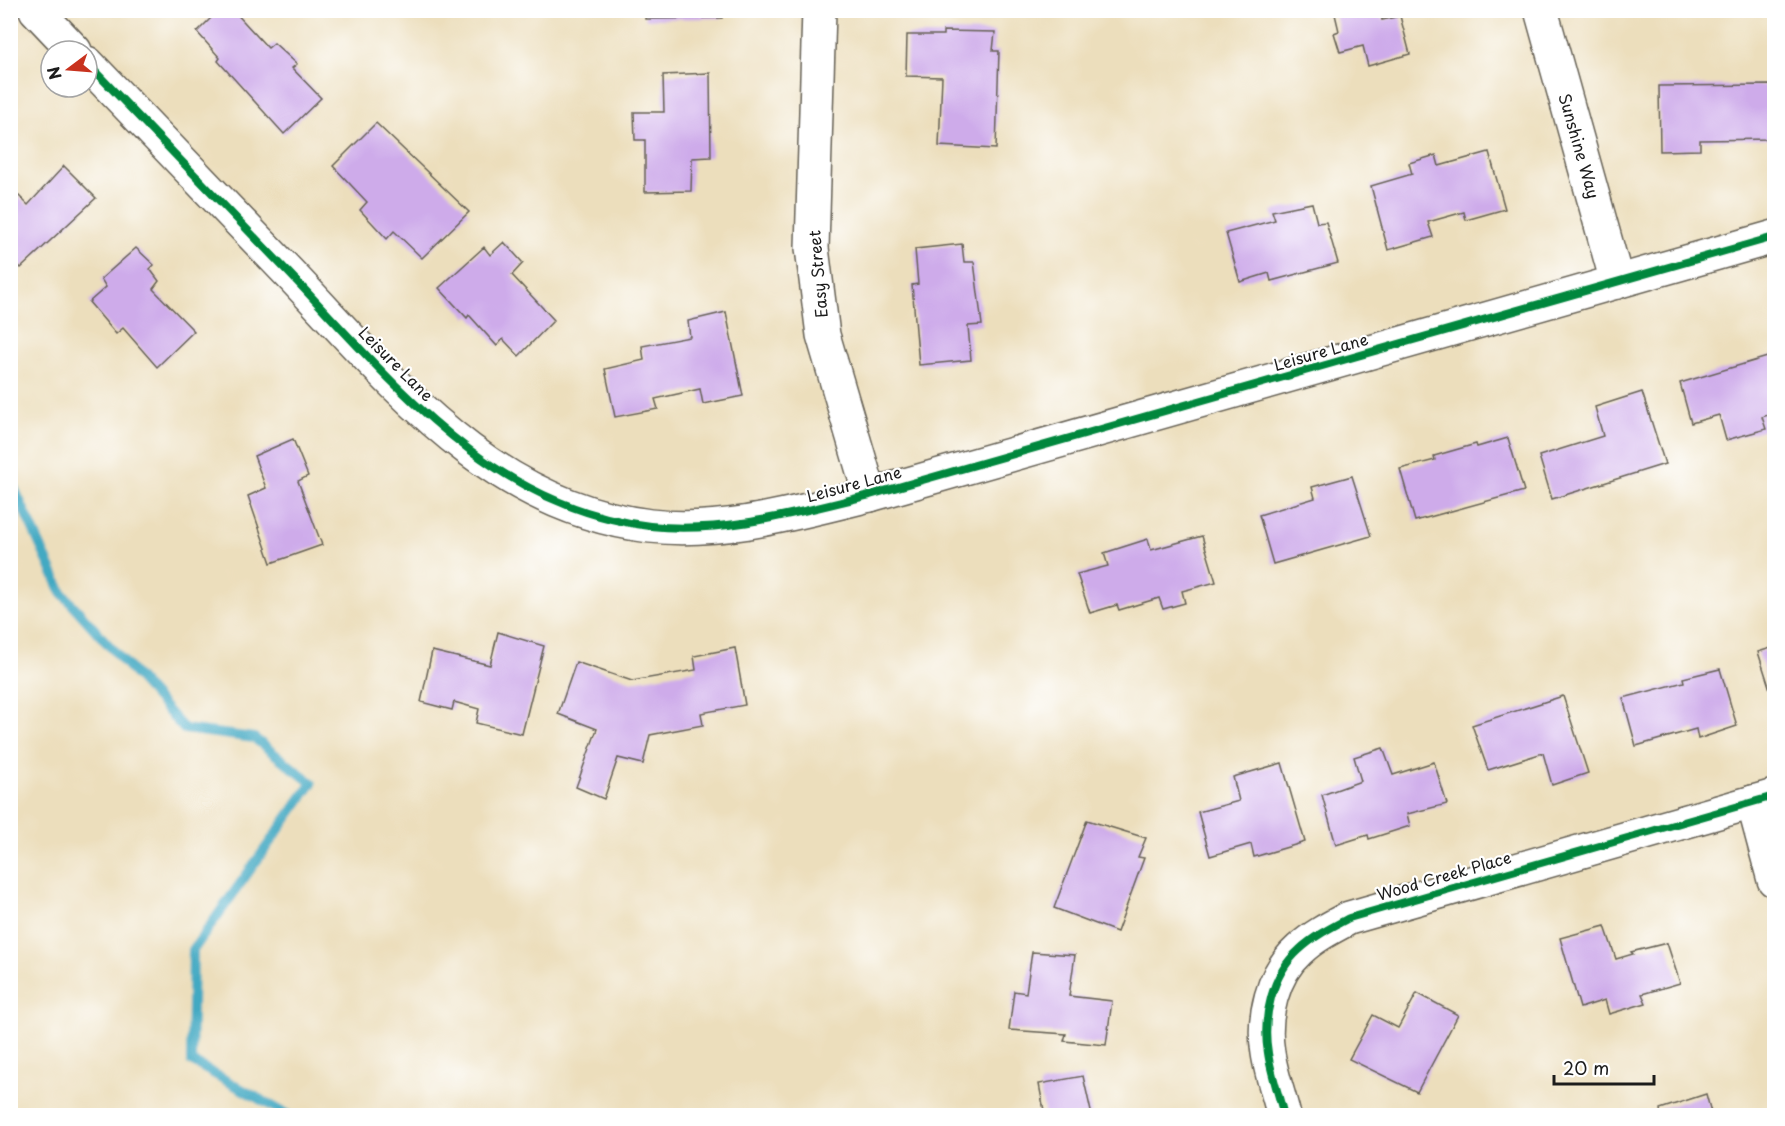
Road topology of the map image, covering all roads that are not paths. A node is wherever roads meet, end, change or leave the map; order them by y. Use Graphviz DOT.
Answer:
graph roads {
  1 [pos="36,10"];
  2 [pos="819,10"];
  3 [pos="1541,10"];
  4 [pos="64,39"];
  5 [pos="99,75"];
  6 [pos="1774,237"];
  7 [pos="1617,282"];
  8 [pos="870,495"];
  9 [pos="1764,799"];
  10 [pos="1774,880"];
  11 [pos="1284,1116"];
  1 -- 4 [label="street"];
  2 -- 8 [label="street, Easy Street"];
  3 -- 7 [label="street, Sunshine Way"];
  5 -- 8 [label="street, Leisure Lane"];
  6 -- 7 [label="street, Leisure Lane"];
  7 -- 8 [label="street, Leisure Lane"];
  9 -- 10 [label="street"];
  9 -- 11 [label="street, Wood Creek Place"];
}
